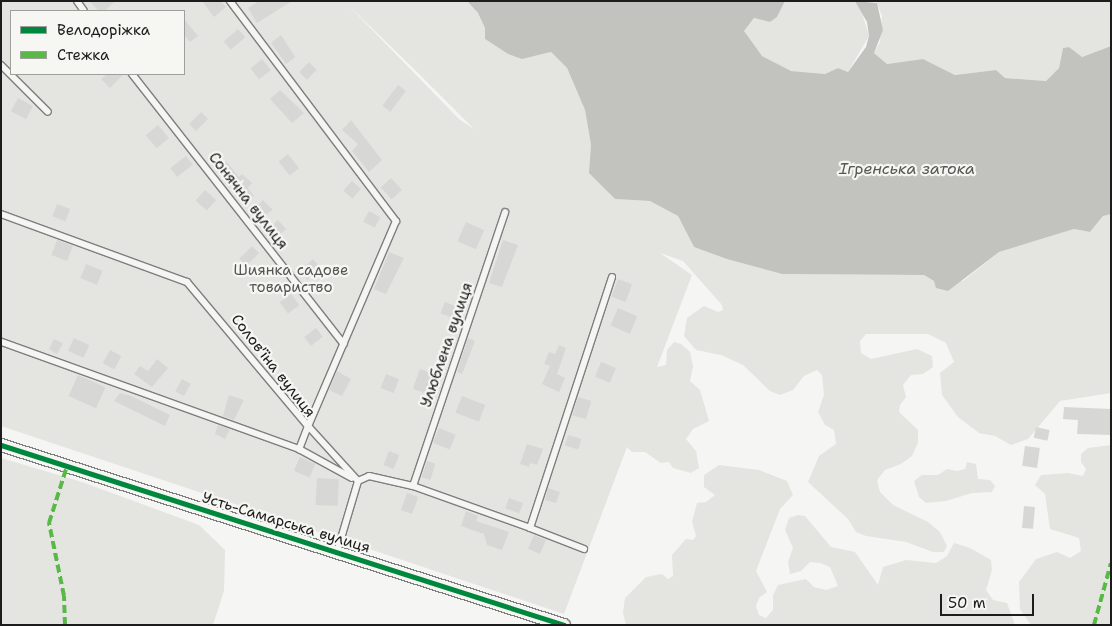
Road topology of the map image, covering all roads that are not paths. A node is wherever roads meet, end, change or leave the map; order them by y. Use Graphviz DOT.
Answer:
graph roads {
  1 [pos="230,1"];
  2 [pos="1,65"];
  3 [pos="10,74"];
  4 [pos="11,75"];
  5 [pos="133,75"];
  6 [pos="48,112"];
  7 [pos="505,212"];
  8 [pos="1,214"];
  9 [pos="612,277"];
  10 [pos="1,342"];
  11 [pos="344,344"];
  12 [pos="308,426"];
  13 [pos="1,445"];
  14 [pos="300,449"];
  15 [pos="358,481"];
  16 [pos="413,486"];
  17 [pos="530,528"];
  18 [pos="584,548"];
  19 [pos="337,552"];
  20 [pos="564,625"];
  1 -- 11 [label="lane"];
  2 -- 3 [label="lane"];
  4 -- 6 [label="lane"];
  5 -- 11 [label="lane, Сонячна вулиця"];
  7 -- 16 [label="lane, Улюблена вулиця"];
  8 -- 12 [label="lane, Солов'їна вулиця"];
  9 -- 17 [label="lane"];
  10 -- 14 [label="lane"];
  11 -- 12 [label="lane"];
  12 -- 14 [label="lane, Солов'їна вулиця"];
  12 -- 15 [label="lane"];
  13 -- 19 [label="street, Усть-Самарська вулиця"];
  14 -- 15 [label="lane"];
  15 -- 16 [label="lane"];
  15 -- 19 [label="lane"];
  16 -- 17 [label="lane"];
  17 -- 18 [label="lane"];
  19 -- 20 [label="street, Усть-Самарська вулиця"];
}
